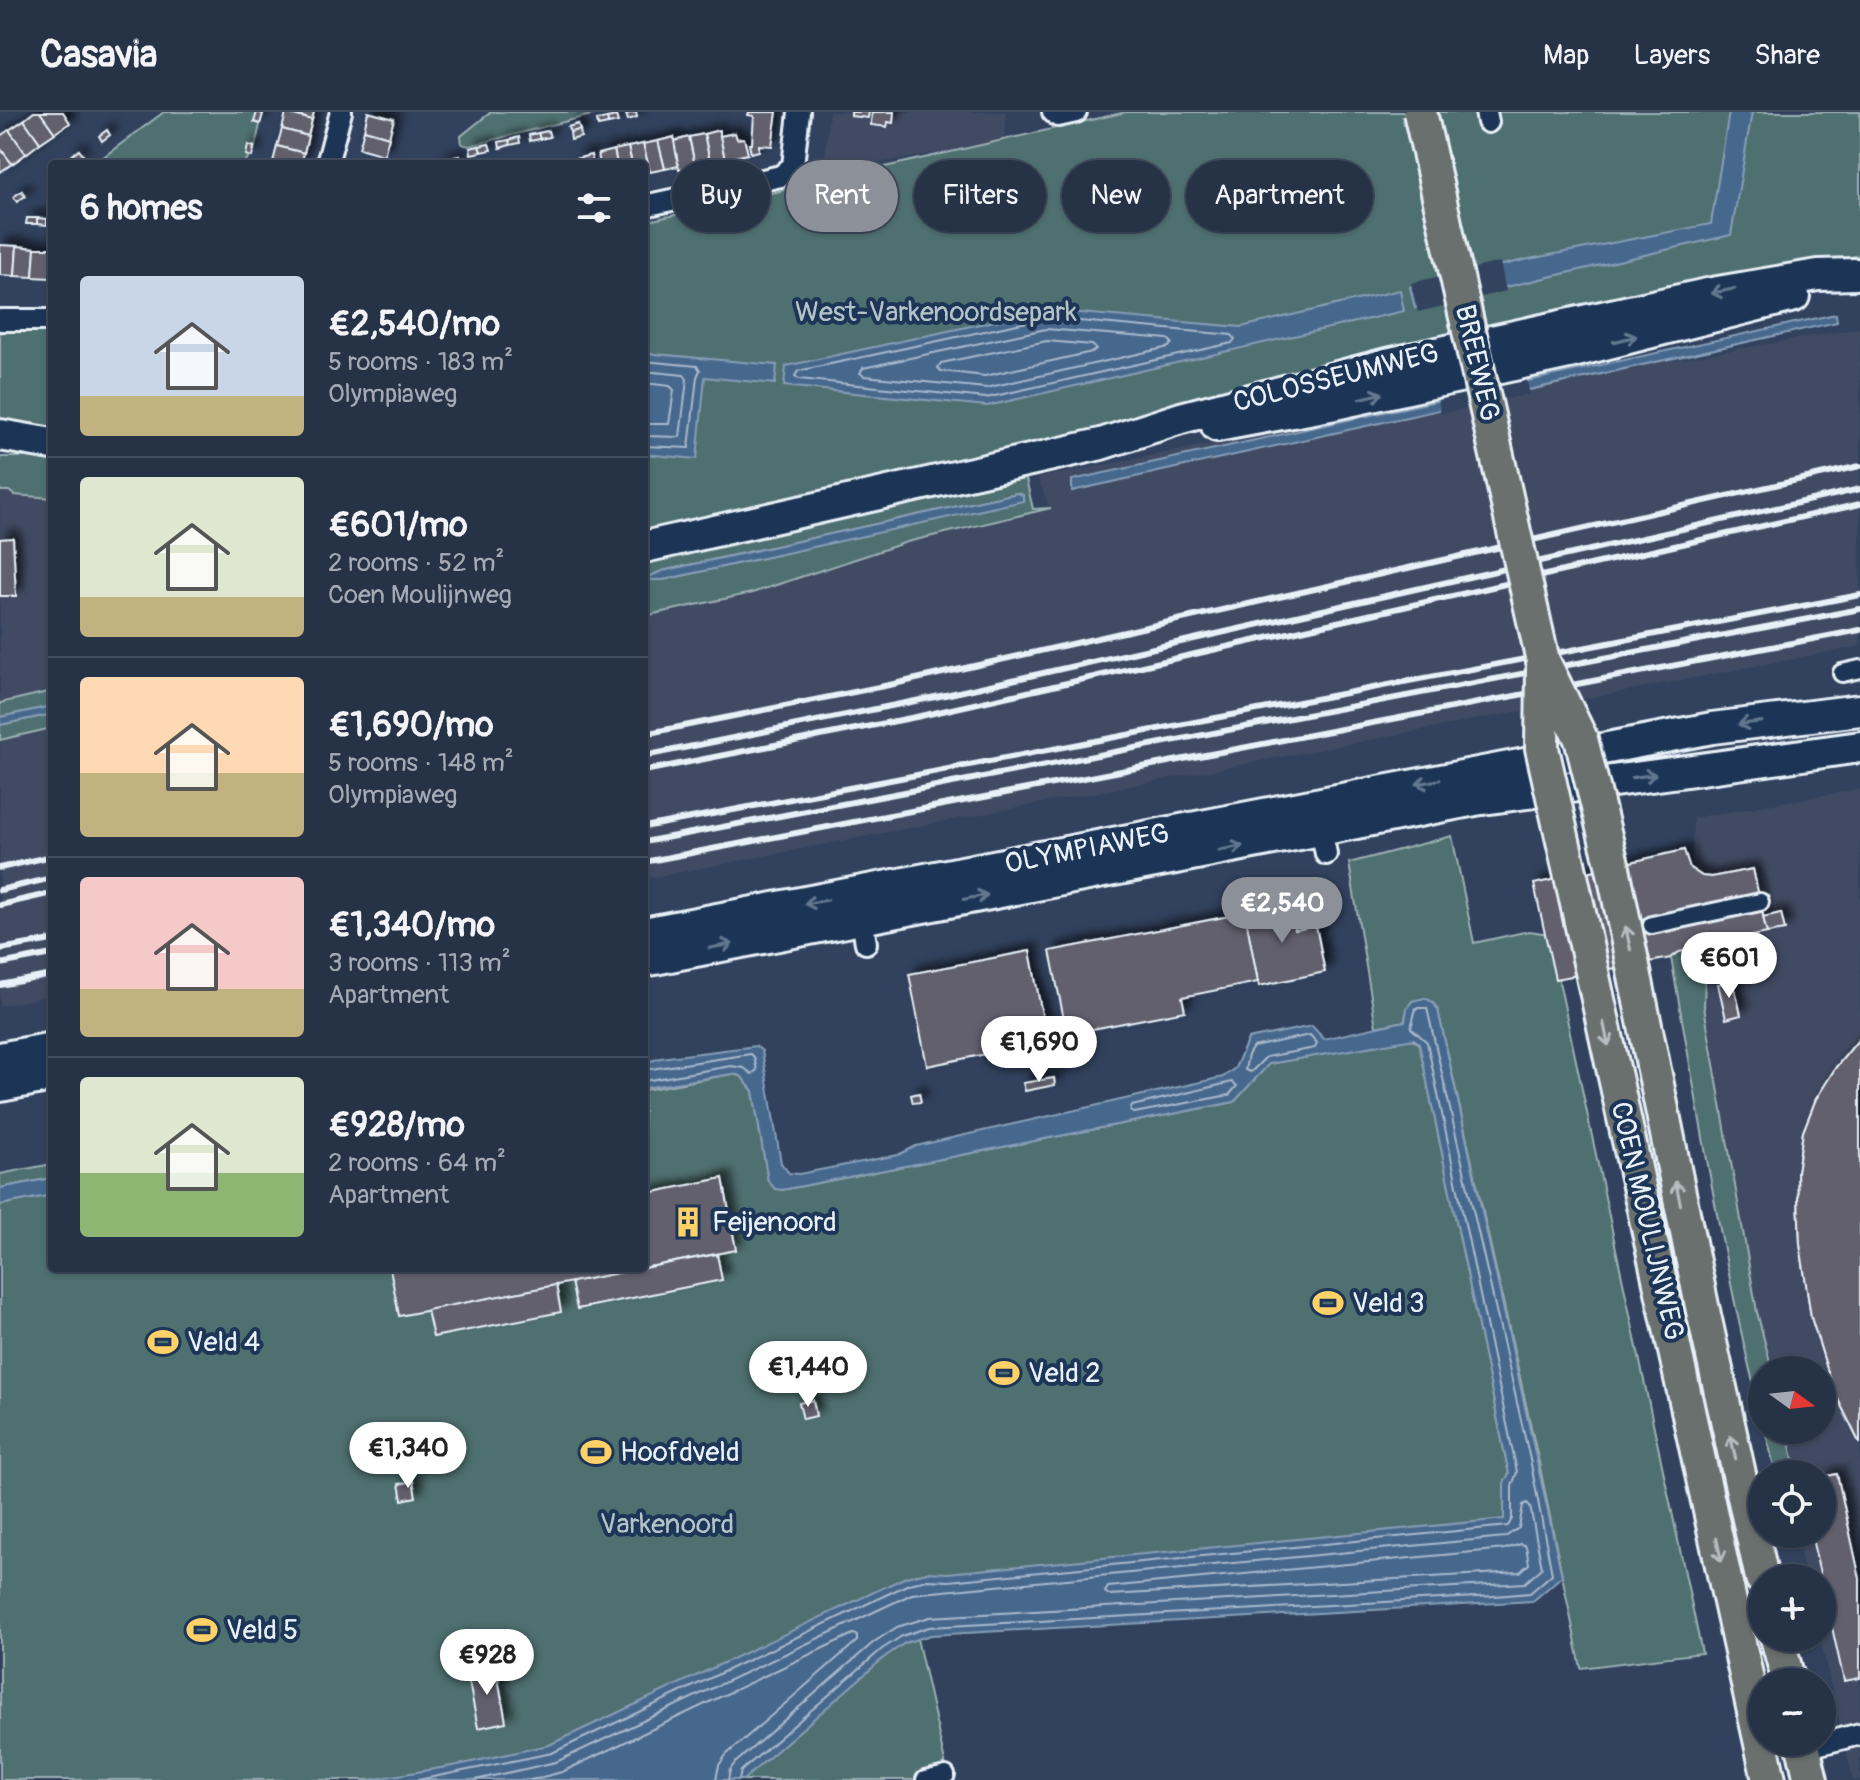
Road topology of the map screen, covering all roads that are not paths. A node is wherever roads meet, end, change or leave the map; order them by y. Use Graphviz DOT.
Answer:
graph roads {
  1 [pos="341,112"];
  2 [pos="799,112"];
  3 [pos="1420,112"];
  4 [pos="328,160"];
  5 [pos="648,205"];
  6 [pos="1858,273"];
  7 [pos="0,320"];
  8 [pos="48,320"];
  9 [pos="0,435"];
  10 [pos="44,444"];
  11 [pos="0,449"];
  12 [pos="648,546"];
  13 [pos="1533,615"];
  14 [pos="1543,661"];
  15 [pos="1860,669"];
  16 [pos="1842,673"];
  17 [pos="1860,710"];
  18 [pos="1712,728"];
  19 [pos="1860,747"];
  20 [pos="1718,765"];
  21 [pos="1321,830"];
  22 [pos="1760,902"];
  23 [pos="861,919"];
  24 [pos="1652,925"];
  25 [pos="648,933"];
  26 [pos="648,960"];
  27 [pos="48,1049"];
  28 [pos="0,1058"];
  29 [pos="48,1077"];
  30 [pos="0,1086"];
  31 [pos="1759,1564"];
  32 [pos="1860,1734"];
  33 [pos="1836,1739"];
  34 [pos="1806,1756"];
  35 [pos="946,1775"];
  36 [pos="925,1780"];
  37 [pos="1769,1780"];
  38 [pos="1811,1780"];
  1 -- 4 [label="street"];
  2 -- 5 [label="street"];
  3 -- 13 [label="main road, BREEWEG, bridge"];
  6 -- 12 [label="main road, COLOSSEUMWEG"];
  7 -- 8 [label="street"];
  9 -- 10 [label="main road"];
  10 -- 11 [label="main road"];
  13 -- 14 [label="main road, COEN MOULIJNWEG, bridge"];
  31 -- 14 [label="main road, COEN MOULIJNWEG, one-way, bridge"];
  14 -- 37 [label="main road, COEN MOULIJNWEG, one-way, bridge"];
  15 -- 16 [label="street"];
  17 -- 18 [label="main road, OLYMPIAWEG, one-way"];
  18 -- 20 [label="main road"];
  18 -- 21 [label="main road, OLYMPIAWEG, one-way"];
  19 -- 20 [label="main road, OLYMPIAWEG"];
  21 -- 20 [label="main road, OLYMPIAWEG, one-way"];
  21 -- 23 [label="main road, OLYMPIAWEG"];
  22 -- 24 [label="street"];
  23 -- 25 [label="main road, OLYMPIAWEG, one-way"];
  26 -- 23 [label="main road, OLYMPIAWEG, one-way"];
  27 -- 28 [label="main road"];
  29 -- 30 [label="main road"];
  32 -- 33 [label="street"];
  34 -- 38 [label="main road"];
  35 -- 36 [label="street"];
}
